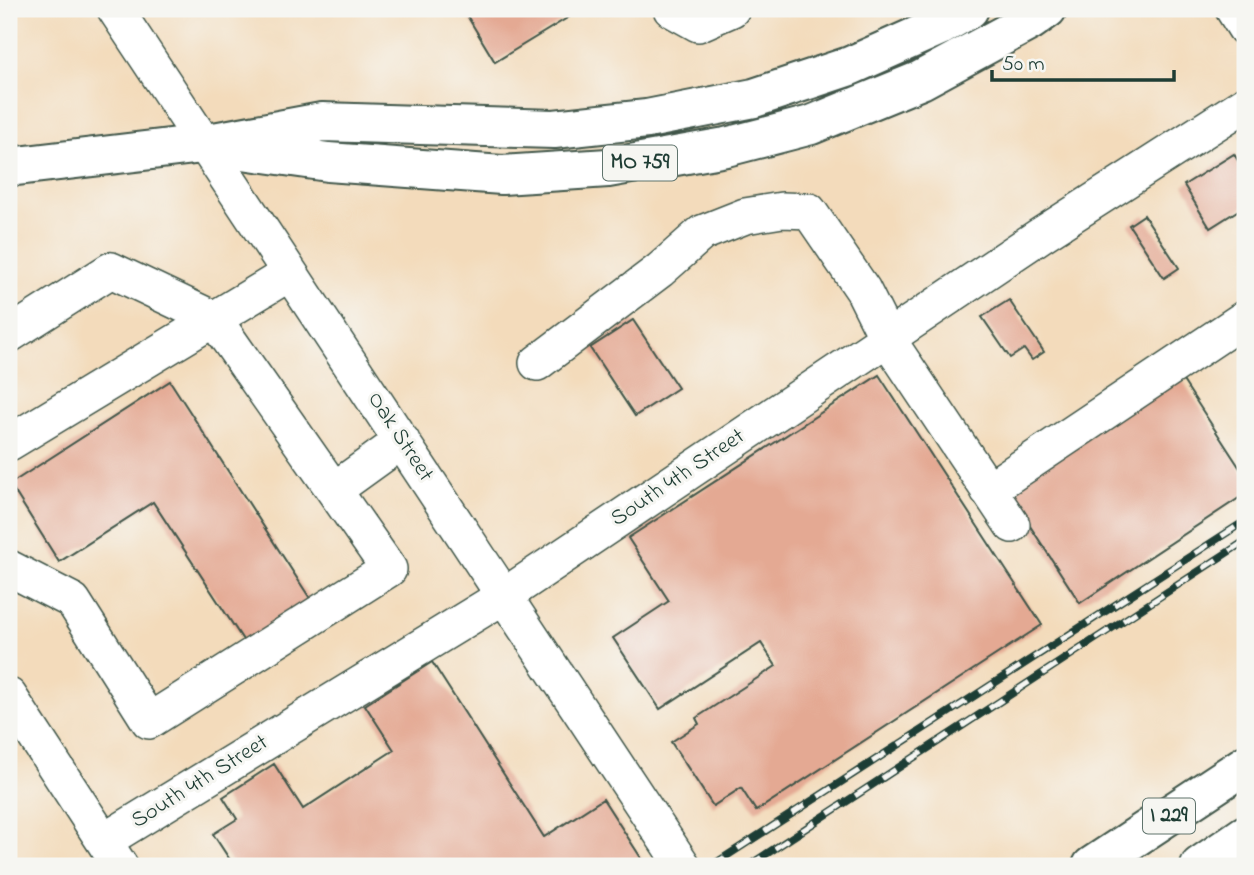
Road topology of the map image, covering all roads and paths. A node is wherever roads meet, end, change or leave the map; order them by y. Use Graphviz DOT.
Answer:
graph roads {
  1 [pos="115,9"];
  2 [pos="671,9"];
  3 [pos="732,9"];
  4 [pos="969,9"];
  5 [pos="1047,9"];
  6 [pos="1233,9"];
  7 [pos="1245,28"];
  8 [pos="1245,104"];
  9 [pos="203,144"];
  10 [pos="9,167"];
  11 [pos="290,273"];
  12 [pos="1245,318"];
  13 [pos="214,319"];
  14 [pos="9,335"];
  15 [pos="887,338"];
  16 [pos="537,363"];
  17 [pos="402,441"];
  18 [pos="9,443"];
  19 [pos="334,490"];
  20 [pos="988,490"];
  21 [pos="1012,526"];
  22 [pos="9,568"];
  23 [pos="503,596"];
  24 [pos="9,696"];
  25 [pos="1245,765"];
  26 [pos="1245,835"];
  27 [pos="112,854"];
  28 [pos="1205,864"];
  29 [pos="683,866"];
  30 [pos="1092,866"];
  1 -- 9 [label="street, Oak Street"];
  2 -- 3 [label="street"];
  4 -- 9 [label="main road, MO 759"];
  5 -- 9 [label="main road, MO 759"];
  6 -- 7 [label="street"];
  8 -- 15 [label="street, South 4th Street"];
  9 -- 10 [label="main road, MO 759"];
  9 -- 11 [label="street, Oak Street"];
  11 -- 13 [label="street"];
  11 -- 17 [label="street, Oak Street"];
  12 -- 20 [label="street"];
  13 -- 14 [label="street"];
  13 -- 18 [label="street"];
  13 -- 19 [label="street"];
  15 -- 16 [label="street"];
  15 -- 20 [label="street"];
  15 -- 23 [label="street, South 4th Street"];
  17 -- 19 [label="street"];
  17 -- 23 [label="street, Oak Street"];
  19 -- 22 [label="street"];
  20 -- 21 [label="street"];
  23 -- 27 [label="street, South 4th Street"];
  23 -- 29 [label="street, Oak Street"];
  24 -- 27 [label="street"];
  25 -- 30 [label="main road, I 229"];
  26 -- 28 [label="main road, I 229"];
}
